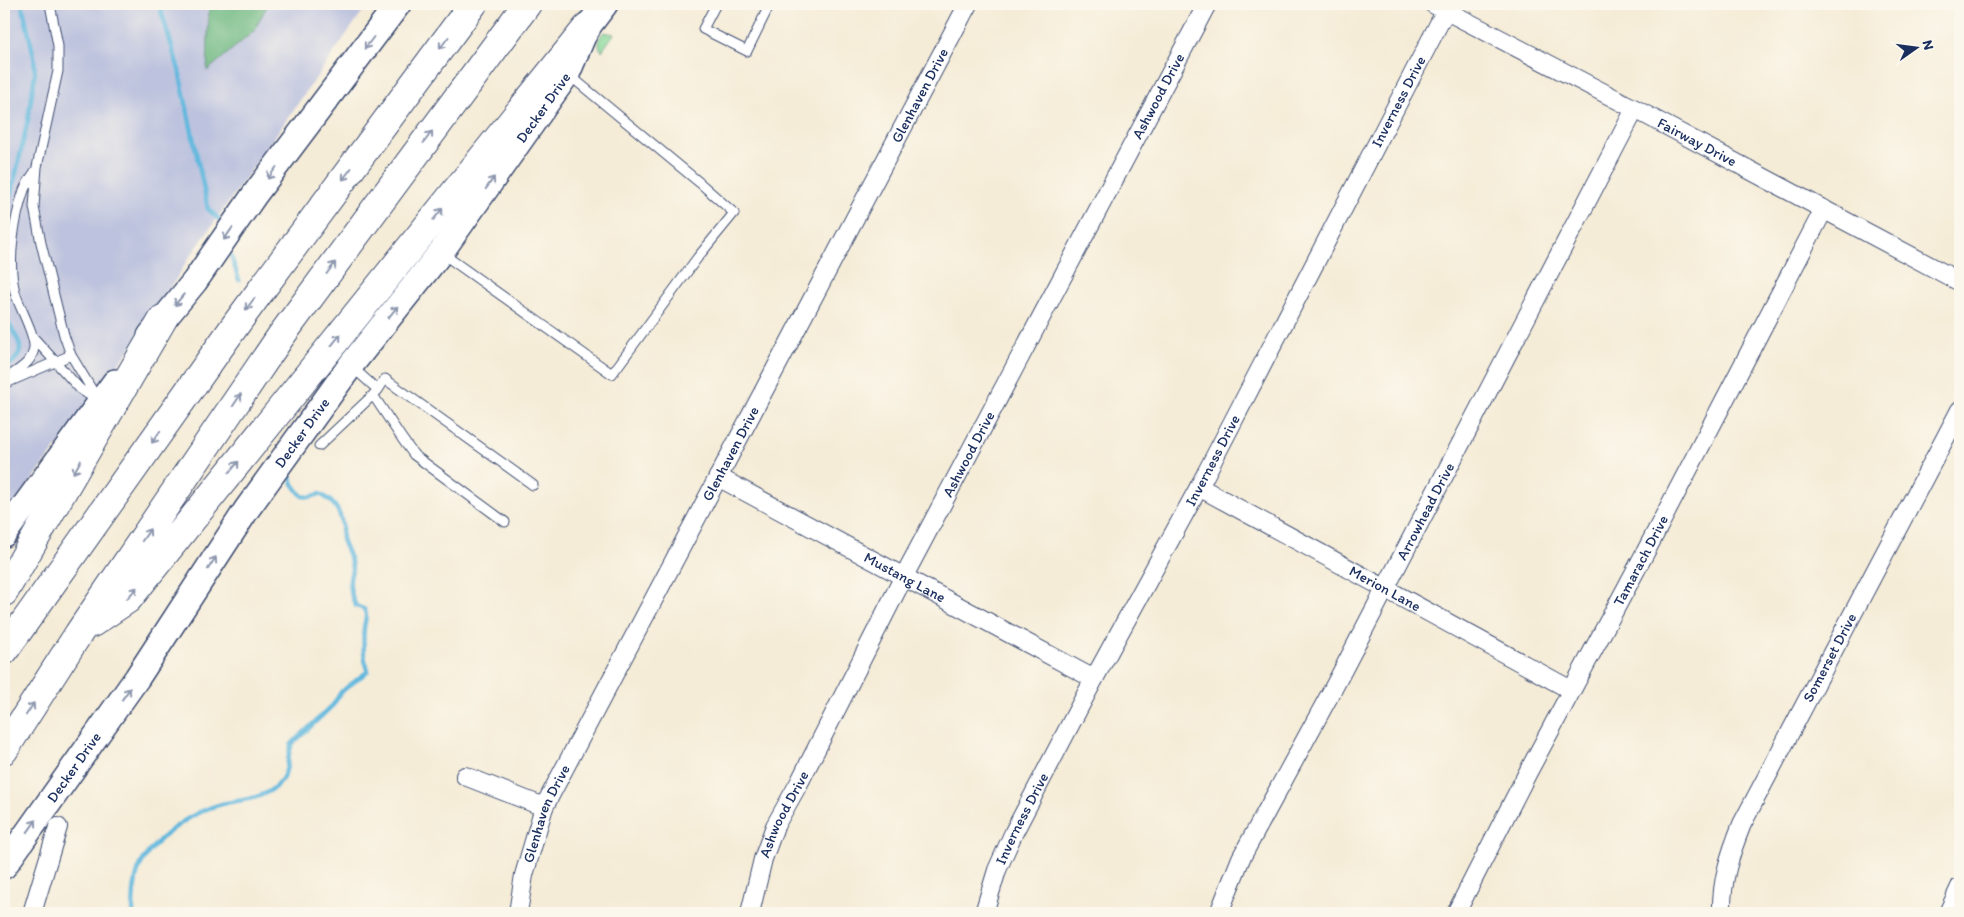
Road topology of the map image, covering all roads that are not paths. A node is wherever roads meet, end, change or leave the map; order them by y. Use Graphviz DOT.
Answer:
graph roads {
  1 [pos="50,4"];
  2 [pos="398,4"];
  3 [pos="473,4"];
  4 [pos="527,4"];
  5 [pos="605,4"];
  6 [pos="716,4"];
  7 [pos="770,4"];
  8 [pos="968,4"];
  9 [pos="1207,4"];
  10 [pos="1439,7"];
  11 [pos="586,29"];
  12 [pos="567,74"];
  13 [pos="1635,109"];
  14 [pos="37,167"];
  15 [pos="1824,209"];
  16 [pos="441,252"];
  17 [pos="1960,282"];
  18 [pos="163,319"];
  19 [pos="32,336"];
  20 [pos="71,355"];
  21 [pos="56,362"];
  22 [pos="351,365"];
  23 [pos="4,380"];
  24 [pos="4,384"];
  25 [pos="376,392"];
  26 [pos="100,402"];
  27 [pos="1960,410"];
  28 [pos="319,446"];
  29 [pos="718,477"];
  30 [pos="533,485"];
  31 [pos="1199,488"];
  32 [pos="504,522"];
  33 [pos="4,534"];
  34 [pos="903,578"];
  35 [pos="1384,589"];
  36 [pos="4,592"];
  37 [pos="79,633"];
  38 [pos="4,651"];
  39 [pos="1094,679"];
  40 [pos="1571,690"];
  41 [pos="4,750"];
  42 [pos="465,776"];
  43 [pos="544,807"];
  44 [pos="58,827"];
  45 [pos="4,866"];
  46 [pos="1960,886"];
  47 [pos="32,913"];
  48 [pos="518,913"];
  49 [pos="750,913"];
  50 [pos="984,913"];
  51 [pos="1219,913"];
  52 [pos="1456,913"];
  53 [pos="1722,913"];
  54 [pos="1948,913"];
  1 -- 14 [label="lane"];
  2 -- 18 [label="main road, one-way"];
  3 -- 38 [label="highway, one-way"];
  37 -- 4 [label="highway, one-way"];
  5 -- 11 [label="main road, Decker Drive"];
  6 -- 7 [label="lane"];
  8 -- 29 [label="street, Glenhaven Drive"];
  9 -- 34 [label="street, Ashwood Drive"];
  10 -- 13 [label="street, Fairway Drive"];
  10 -- 31 [label="street, Inverness Drive"];
  11 -- 12 [label="main road, Decker Drive"];
  37 -- 11 [label="highway, one-way"];
  16 -- 12 [label="main road, Decker Drive, one-way"];
  12 -- 16 [label="lane"];
  13 -- 15 [label="street, Fairway Drive"];
  13 -- 35 [label="street, Arrowhead Drive"];
  14 -- 19 [label="lane"];
  14 -- 20 [label="lane"];
  15 -- 17 [label="street, Fairway Drive"];
  15 -- 40 [label="street, Tamarach Drive"];
  22 -- 16 [label="main road, Decker Drive, one-way"];
  18 -- 26 [label="main road"];
  18 -- 36 [label="highway, one-way"];
  19 -- 21 [label="lane"];
  19 -- 23 [label="lane"];
  20 -- 21 [label="lane"];
  20 -- 26 [label="lane"];
  21 -- 24 [label="lane"];
  21 -- 26 [label="lane"];
  22 -- 25 [label="lane"];
  45 -- 22 [label="main road, Decker Drive, one-way"];
  25 -- 28 [label="lane"];
  25 -- 30 [label="lane"];
  25 -- 32 [label="lane"];
  26 -- 33 [label="main road"];
  27 -- 53 [label="street, Somerset Drive"];
  29 -- 34 [label="street, Mustang Lane"];
  29 -- 43 [label="street, Glenhaven Drive"];
  31 -- 35 [label="street, Merion Lane"];
  31 -- 39 [label="street, Inverness Drive"];
  34 -- 39 [label="street, Mustang Lane"];
  34 -- 49 [label="street, Ashwood Drive"];
  35 -- 40 [label="street, Merion Lane"];
  35 -- 51 [label="street, Arrowhead Drive"];
  41 -- 37 [label="highway, one-way"];
  39 -- 50 [label="street, Inverness Drive"];
  40 -- 52 [label="street, Tamarach Drive"];
  42 -- 43 [label="street"];
  43 -- 48 [label="street, Glenhaven Drive"];
  44 -- 47 [label="street"];
  46 -- 54 [label="street"];
}
